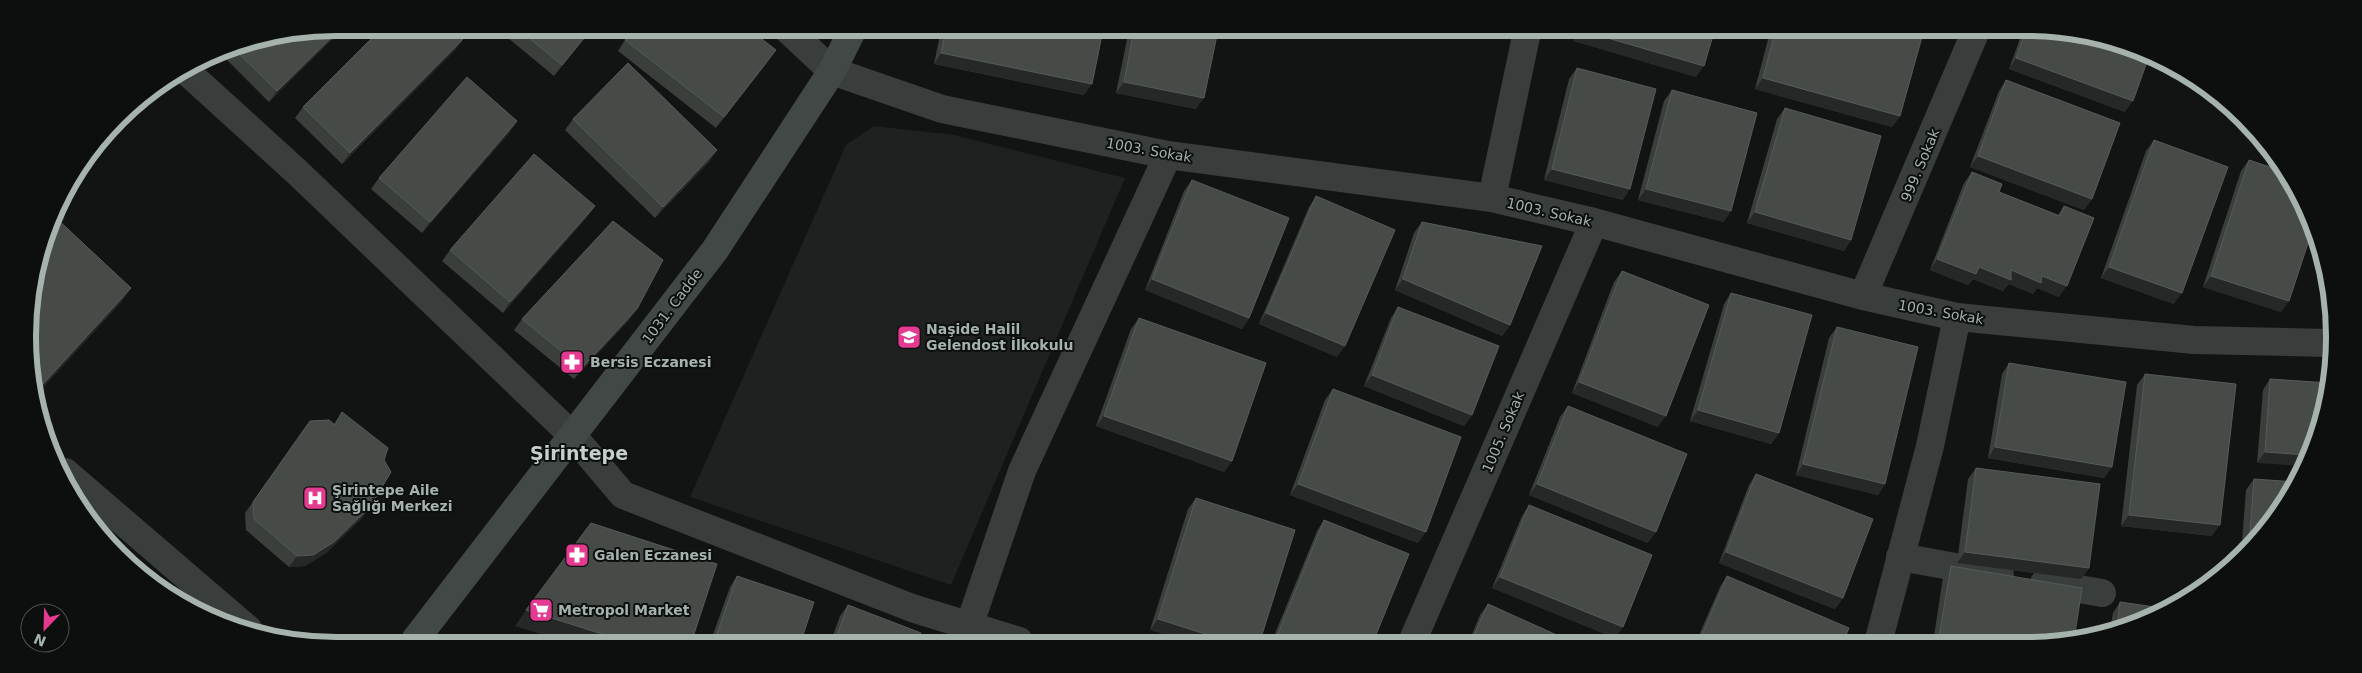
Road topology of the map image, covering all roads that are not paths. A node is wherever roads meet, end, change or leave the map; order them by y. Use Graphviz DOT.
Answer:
graph roads {
  1 [pos="794,36"];
  2 [pos="849,36"];
  3 [pos="1526,36"];
  4 [pos="1974,36"];
  5 [pos="832,71"];
  6 [pos="190,74"];
  7 [pos="1168,155"];
  8 [pos="1492,198"];
  9 [pos="1594,222"];
  10 [pos="1863,296"];
  11 [pos="1957,317"];
  12 [pos="2326,343"];
  13 [pos="573,436"];
  14 [pos="71,478"];
  15 [pos="1900,557"];
  16 [pos="2102,593"];
  17 [pos="238,620"];
  18 [pos="967,633"];
  19 [pos="417,637"];
  20 [pos="993,637"];
  21 [pos="1414,637"];
  22 [pos="1879,637"];
  1 -- 5 [label="street, 1003. Sokak"];
  2 -- 5 [label="street, 1031. Cadde"];
  3 -- 8 [label="street"];
  4 -- 10 [label="street, 999. Sokak"];
  5 -- 7 [label="street, 1003. Sokak"];
  5 -- 13 [label="street, 1031. Cadde"];
  6 -- 13 [label="street"];
  7 -- 8 [label="street, 1003. Sokak"];
  7 -- 18 [label="street"];
  8 -- 9 [label="street, 1003. Sokak"];
  9 -- 10 [label="street, 1003. Sokak"];
  9 -- 21 [label="street, 1005. Sokak"];
  10 -- 11 [label="street, 1003. Sokak"];
  11 -- 12 [label="street, 1003. Sokak"];
  11 -- 15 [label="street"];
  13 -- 18 [label="street"];
  13 -- 19 [label="street, 1031. Cadde"];
  14 -- 17 [label="street"];
  15 -- 16 [label="street"];
  15 -- 22 [label="street"];
  18 -- 20 [label="street"];
}
